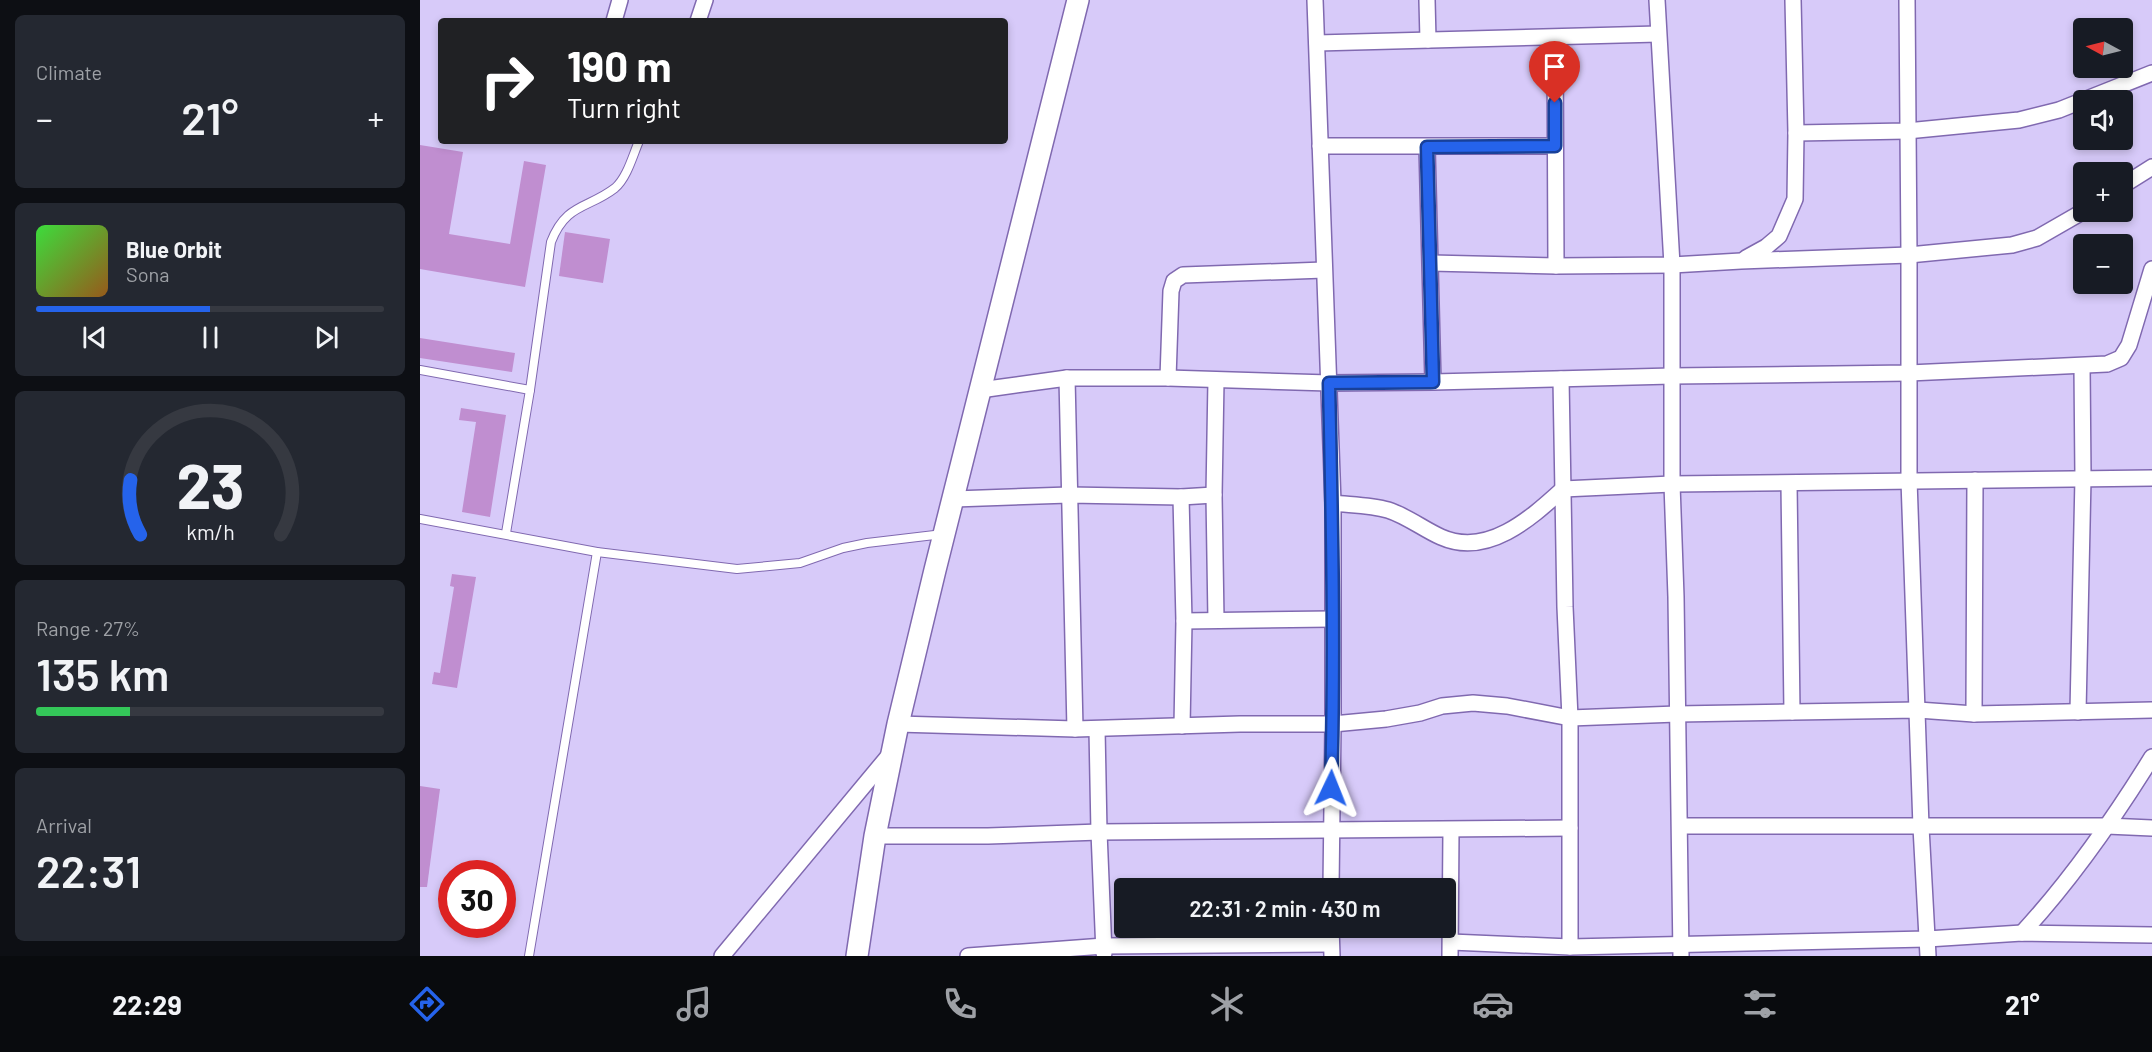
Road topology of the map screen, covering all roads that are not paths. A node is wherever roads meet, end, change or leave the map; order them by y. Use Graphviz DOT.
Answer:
graph roads {
  1 [pos="620,0"];
  2 [pos="705,0"];
  3 [pos="1077,0"];
  4 [pos="1315,0"];
  5 [pos="1427,0"];
  6 [pos="1657,0"];
  7 [pos="1793,0"];
  8 [pos="1907,0"];
  9 [pos="615,18"];
  10 [pos="699,18"];
  11 [pos="1658,34"];
  12 [pos="1555,38"];
  13 [pos="1428,40"];
  14 [pos="1317,43"];
  15 [pos="2152,73"];
  16 [pos="1907,131"];
  17 [pos="1796,134"];
  18 [pos="638,144"];
  19 [pos="1320,146"];
  20 [pos="1555,146"];
  21 [pos="1427,147"];
  22 [pos="2152,167"];
  23 [pos="2133,179"];
  24 [pos="2073,217"];
  25 [pos="1909,255"];
  26 [pos="1741,261"];
  27 [pos="1431,263"];
  28 [pos="1672,265"];
  29 [pos="1556,266"];
  30 [pos="2152,269"];
  31 [pos="1324,270"];
  32 [pos="2147,301"];
  33 [pos="2082,366"];
  34 [pos="420,370"];
  35 [pos="1909,373"];
  36 [pos="1672,376"];
  37 [pos="1067,378"];
  38 [pos="1168,378"];
  39 [pos="1561,379"];
  40 [pos="1216,380"];
  41 [pos="1433,382"];
  42 [pos="1329,383"];
  43 [pos="530,390"];
  44 [pos="980,390"];
  45 [pos="2083,478"];
  46 [pos="2152,478"];
  47 [pos="1909,480"];
  48 [pos="1975,480"];
  49 [pos="1672,484"];
  50 [pos="1789,484"];
  51 [pos="1563,489"];
  52 [pos="1069,495"];
  53 [pos="1214,495"];
  54 [pos="1181,497"];
  55 [pos="954,499"];
  56 [pos="1333,503"];
  57 [pos="420,519"];
  58 [pos="506,533"];
  59 [pos="944,534"];
  60 [pos="597,552"];
  61 [pos="1332,619"];
  62 [pos="1216,620"];
  63 [pos="1184,621"];
  64 [pos="1918,710"];
  65 [pos="2152,710"];
  66 [pos="1792,712"];
  67 [pos="2078,712"];
  68 [pos="1677,714"];
  69 [pos="1974,714"];
  70 [pos="1570,718"];
  71 [pos="898,724"];
  72 [pos="1333,724"];
  73 [pos="1182,726"];
  74 [pos="1075,729"];
  75 [pos="1097,729"];
  76 [pos="892,751"];
  77 [pos="2152,757"];
  78 [pos="1680,826"];
  79 [pos="2107,826"];
  80 [pos="1921,827"];
  81 [pos="1570,828"];
  82 [pos="2152,828"];
  83 [pos="1451,830"];
  84 [pos="1330,831"];
  85 [pos="1098,832"];
  86 [pos="875,836"];
  87 [pos="1331,878"];
  88 [pos="2022,933"];
  89 [pos="2152,935"];
  90 [pos="1927,939"];
  91 [pos="1570,947"];
  92 [pos="1450,949"];
  93 [pos="1332,950"];
  94 [pos="1681,950"];
  95 [pos="1104,951"];
  96 [pos="529,956"];
  97 [pos="722,956"];
  98 [pos="857,956"];
  99 [pos="968,956"];
  100 [pos="1928,956"];
  1 -- 9 [label="street"];
  2 -- 10 [label="street"];
  3 -- 44 [label="main road"];
  4 -- 14 [label="street"];
  5 -- 13 [label="street"];
  6 -- 11 [label="street"];
  7 -- 17 [label="street"];
  8 -- 16 [label="street"];
  11 -- 12 [label="street"];
  11 -- 28 [label="street"];
  12 -- 13 [label="street"];
  12 -- 20 [label="street"];
  13 -- 14 [label="street"];
  14 -- 19 [label="street"];
  15 -- 16 [label="street"];
  16 -- 17 [label="street"];
  16 -- 25 [label="street"];
  17 -- 26 [label="street"];
  18 -- 43 [label="lane"];
  19 -- 21 [label="street"];
  19 -- 31 [label="street"];
  20 -- 21 [label="street"];
  20 -- 29 [label="street"];
  21 -- 27 [label="street"];
  22 -- 23 [label="street"];
  24 -- 25 [label="street"];
  25 -- 26 [label="street"];
  25 -- 35 [label="street"];
  26 -- 28 [label="street"];
  27 -- 29 [label="street"];
  27 -- 41 [label="street"];
  28 -- 29 [label="street"];
  28 -- 36 [label="street"];
  30 -- 32 [label="street"];
  31 -- 38 [label="street"];
  31 -- 42 [label="street"];
  32 -- 33 [label="street"];
  33 -- 35 [label="street"];
  33 -- 45 [label="street"];
  34 -- 43 [label="lane"];
  35 -- 36 [label="street"];
  35 -- 47 [label="street"];
  36 -- 39 [label="street"];
  36 -- 49 [label="street"];
  37 -- 38 [label="street"];
  37 -- 44 [label="street"];
  37 -- 52 [label="street"];
  38 -- 40 [label="street"];
  39 -- 41 [label="street"];
  39 -- 51 [label="street"];
  40 -- 42 [label="street"];
  40 -- 53 [label="street"];
  41 -- 42 [label="street"];
  42 -- 56 [label="street"];
  43 -- 58 [label="lane"];
  44 -- 55 [label="main road"];
  45 -- 46 [label="street"];
  45 -- 48 [label="street"];
  45 -- 67 [label="street"];
  47 -- 48 [label="street"];
  47 -- 50 [label="street"];
  47 -- 64 [label="street"];
  48 -- 69 [label="street"];
  49 -- 50 [label="street"];
  49 -- 51 [label="street"];
  49 -- 68 [label="street"];
  50 -- 66 [label="street"];
  51 -- 56 [label="street"];
  51 -- 70 [label="street"];
  52 -- 54 [label="street"];
  52 -- 55 [label="street"];
  52 -- 74 [label="street"];
  53 -- 54 [label="street"];
  53 -- 62 [label="street"];
  54 -- 63 [label="street"];
  55 -- 59 [label="main road"];
  56 -- 61 [label="street"];
  57 -- 58 [label="lane"];
  58 -- 60 [label="lane"];
  59 -- 60 [label="lane"];
  59 -- 71 [label="main road"];
  60 -- 96 [label="lane"];
  61 -- 62 [label="street"];
  61 -- 72 [label="street"];
  62 -- 63 [label="street"];
  63 -- 73 [label="street"];
  64 -- 66 [label="street"];
  64 -- 69 [label="street"];
  64 -- 80 [label="street"];
  65 -- 67 [label="street"];
  66 -- 68 [label="street"];
  67 -- 69 [label="street"];
  68 -- 70 [label="street"];
  68 -- 78 [label="street"];
  70 -- 72 [label="street"];
  70 -- 81 [label="street"];
  71 -- 74 [label="street"];
  71 -- 76 [label="main road"];
  72 -- 73 [label="street"];
  72 -- 84 [label="street"];
  73 -- 75 [label="street"];
  74 -- 75 [label="street"];
  75 -- 85 [label="street"];
  76 -- 86 [label="main road"];
  76 -- 97 [label="street"];
  77 -- 79 [label="street"];
  78 -- 80 [label="street"];
  78 -- 94 [label="street"];
  79 -- 80 [label="street"];
  79 -- 82 [label="street"];
  79 -- 88 [label="street"];
  80 -- 90 [label="street"];
  81 -- 83 [label="street"];
  81 -- 91 [label="street"];
  83 -- 84 [label="street"];
  83 -- 92 [label="street"];
  84 -- 85 [label="street"];
  84 -- 87 [label="street"];
  85 -- 86 [label="street"];
  85 -- 95 [label="street"];
  86 -- 98 [label="main road"];
  88 -- 89 [label="street"];
  88 -- 90 [label="street"];
  90 -- 94 [label="street"];
  90 -- 100 [label="street"];
  91 -- 92 [label="street"];
  91 -- 94 [label="street"];
  93 -- 95 [label="street"];
  95 -- 99 [label="street"];
}
